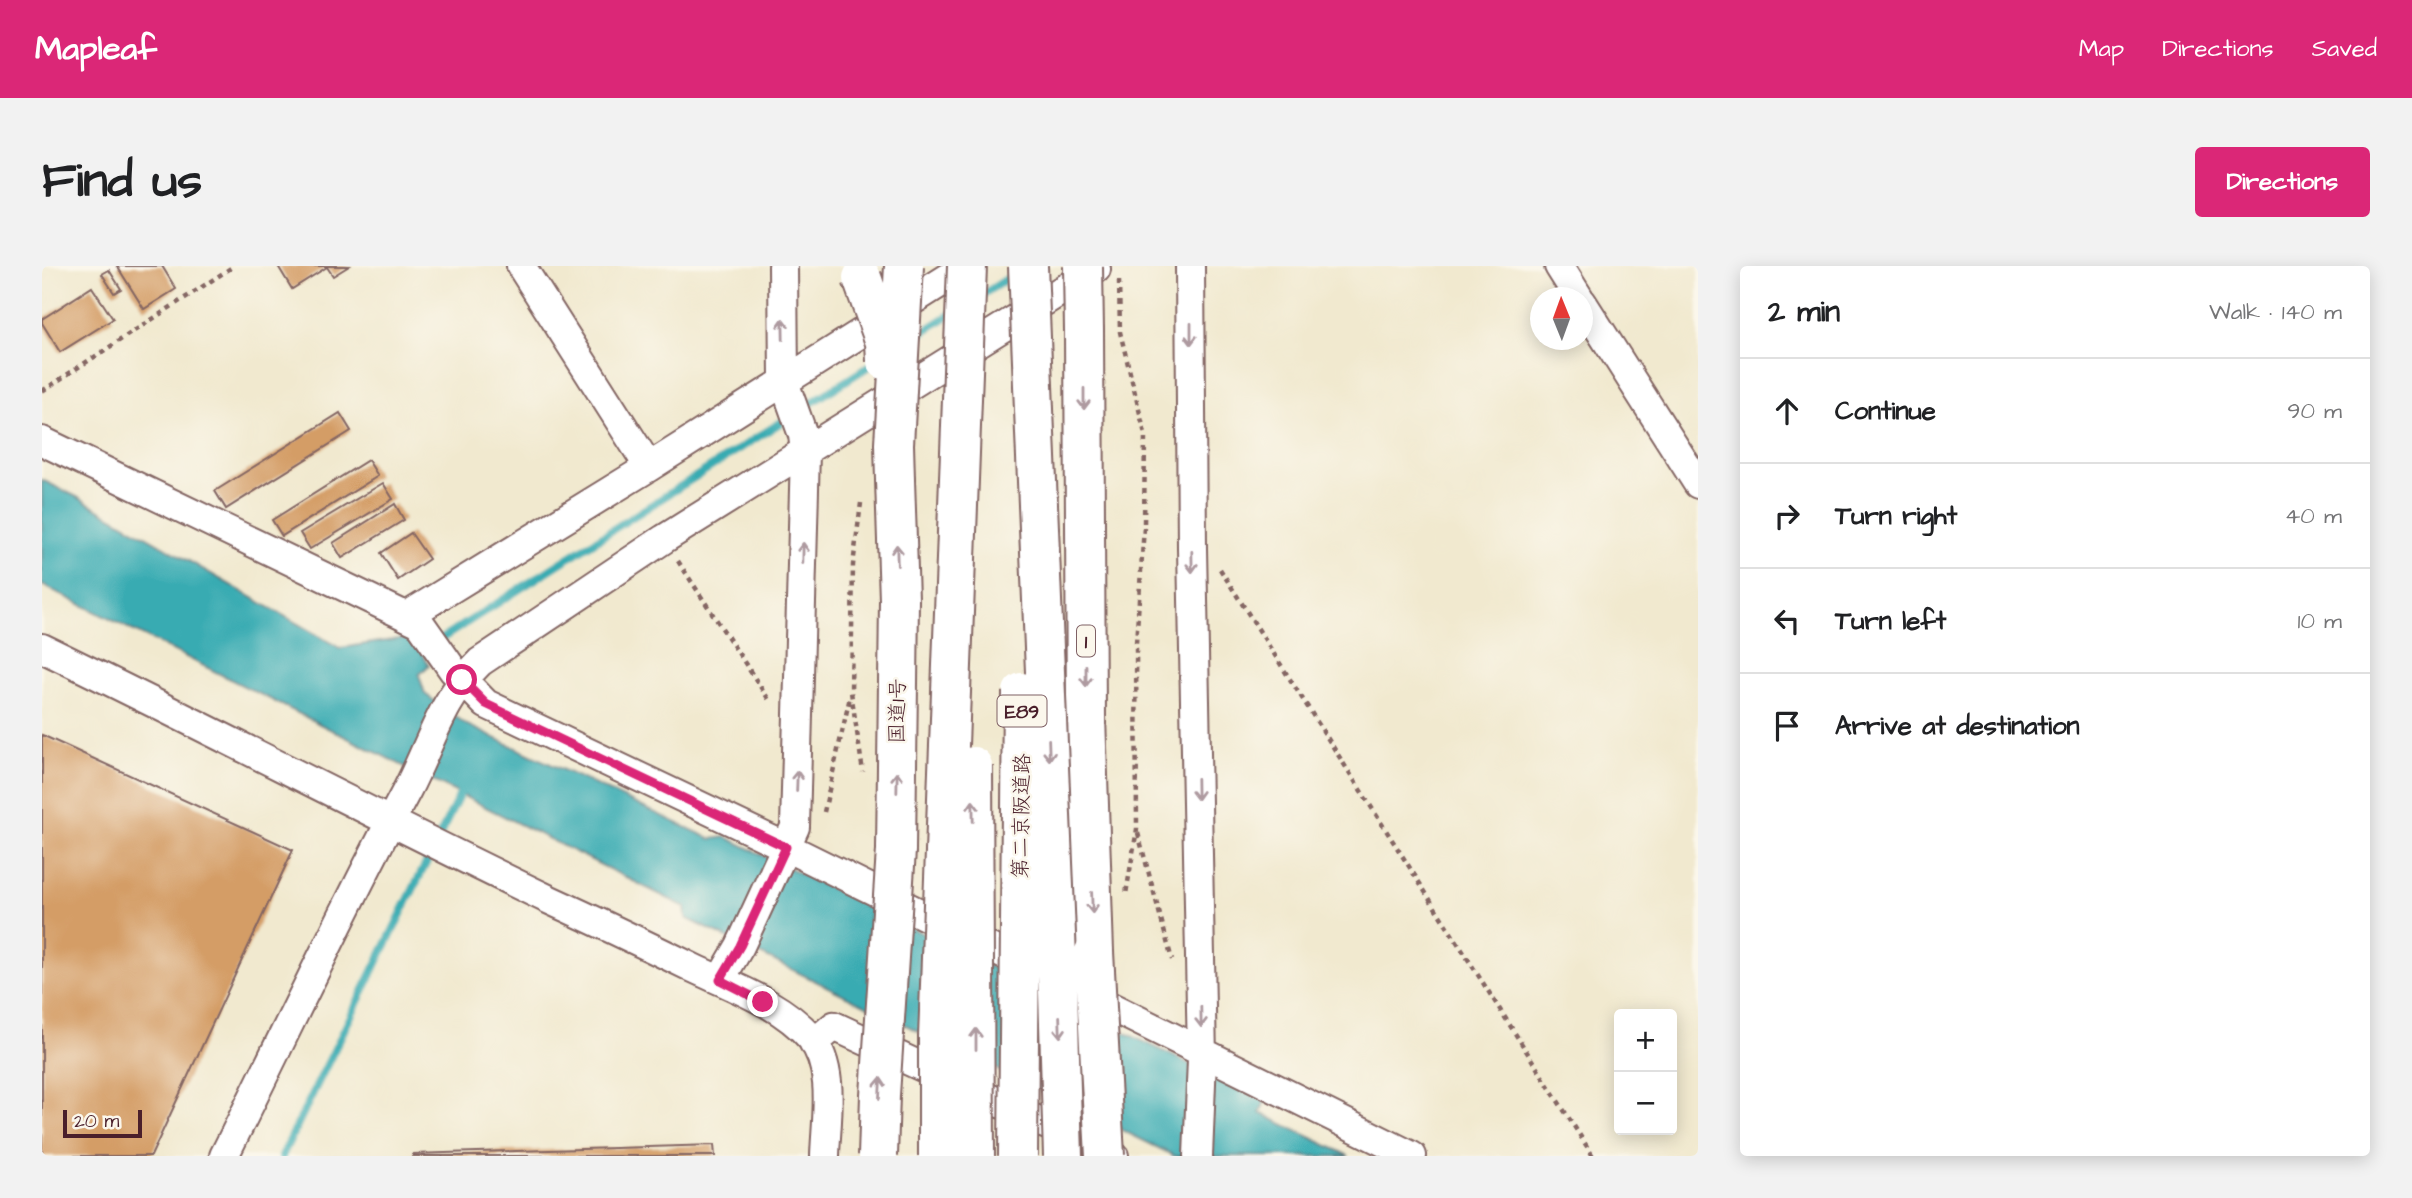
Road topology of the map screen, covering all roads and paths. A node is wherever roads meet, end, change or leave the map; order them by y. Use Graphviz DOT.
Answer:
graph roads {
  1 [pos="234,266"];
  2 [pos="521,266"];
  3 [pos="783,266"];
  4 [pos="904,266"];
  5 [pos="967,266"];
  6 [pos="1028,266"];
  7 [pos="1083,266"];
  8 [pos="1190,266"];
  9 [pos="1559,266"];
  10 [pos="859,272"];
  11 [pos="1110,273"];
  12 [pos="1572,287"];
  13 [pos="1593,318"];
  14 [pos="1102,331"];
  15 [pos="785,387"];
  16 [pos="42,391"];
  17 [pos="42,441"];
  18 [pos="804,443"];
  19 [pos="895,462"];
  20 [pos="649,467"];
  21 [pos="1698,484"];
  22 [pos="861,507"];
  23 [pos="664,540"];
  24 [pos="1192,548"];
  25 [pos="413,619"];
  26 [pos="42,648"];
  27 [pos="455,682"];
  28 [pos="851,692"];
  29 [pos="798,745"];
  30 [pos="864,781"];
  31 [pos="822,820"];
  32 [pos="389,823"];
  33 [pos="1137,829"];
  34 [pos="785,850"];
  35 [pos="1125,902"];
  36 [pos="1175,972"];
  37 [pos="720,980"];
  38 [pos="814,1043"];
  39 [pos="1202,1055"];
  40 [pos="224,1156"];
  41 [pos="825,1156"];
  42 [pos="878,1156"];
  43 [pos="938,1156"];
  44 [pos="975,1156"];
  45 [pos="1018,1156"];
  46 [pos="1065,1156"];
  47 [pos="1105,1156"];
  48 [pos="1114,1156"];
  49 [pos="1198,1156"];
  50 [pos="1412,1156"];
  51 [pos="1593,1156"];
  1 -- 16 [label="path"];
  2 -- 20 [label="street"];
  15 -- 3 [label="street, one-way"];
  4 -- 19 [label="highway, 国道1号, bridge"];
  5 -- 15 [label="street"];
  5 -- 43 [label="highway, bridge"];
  44 -- 5 [label="highway, E89, one-way, bridge"];
  6 -- 45 [label="highway, 第二京阪道路 / E89, bridge"];
  6 -- 46 [label="highway, one-way, bridge"];
  7 -- 14 [label="highway, 1, bridge"];
  8 -- 24 [label="street, one-way"];
  9 -- 12 [label="street"];
  10 -- 19 [label="highway, bridge"];
  11 -- 14 [label="path"];
  11 -- 18 [label="street"];
  13 -- 21 [label="street"];
  14 -- 33 [label="path"];
  14 -- 47 [label="highway, 1, one-way, bridge"];
  15 -- 18 [label="street"];
  15 -- 20 [label="street"];
  17 -- 25 [label="street"];
  18 -- 23 [label="street"];
  29 -- 18 [label="street, one-way"];
  42 -- 19 [label="highway, 国道1号, one-way, bridge"];
  20 -- 25 [label="street"];
  22 -- 28 [label="path"];
  23 -- 27 [label="street"];
  23 -- 29 [label="path"];
  24 -- 39 [label="street, one-way"];
  24 -- 51 [label="path"];
  25 -- 27 [label="street"];
  26 -- 32 [label="street"];
  27 -- 32 [label="street"];
  27 -- 34 [label="street"];
  28 -- 30 [label="path"];
  28 -- 31 [label="path"];
  34 -- 29 [label="street, one-way"];
  32 -- 37 [label="street"];
  32 -- 40 [label="street"];
  33 -- 35 [label="path"];
  33 -- 36 [label="path"];
  34 -- 37 [label="street"];
  34 -- 39 [label="street"];
  37 -- 38 [label="street"];
  38 -- 41 [label="street"];
  38 -- 48 [label="street"];
  39 -- 49 [label="street"];
  39 -- 50 [label="street"];
}
